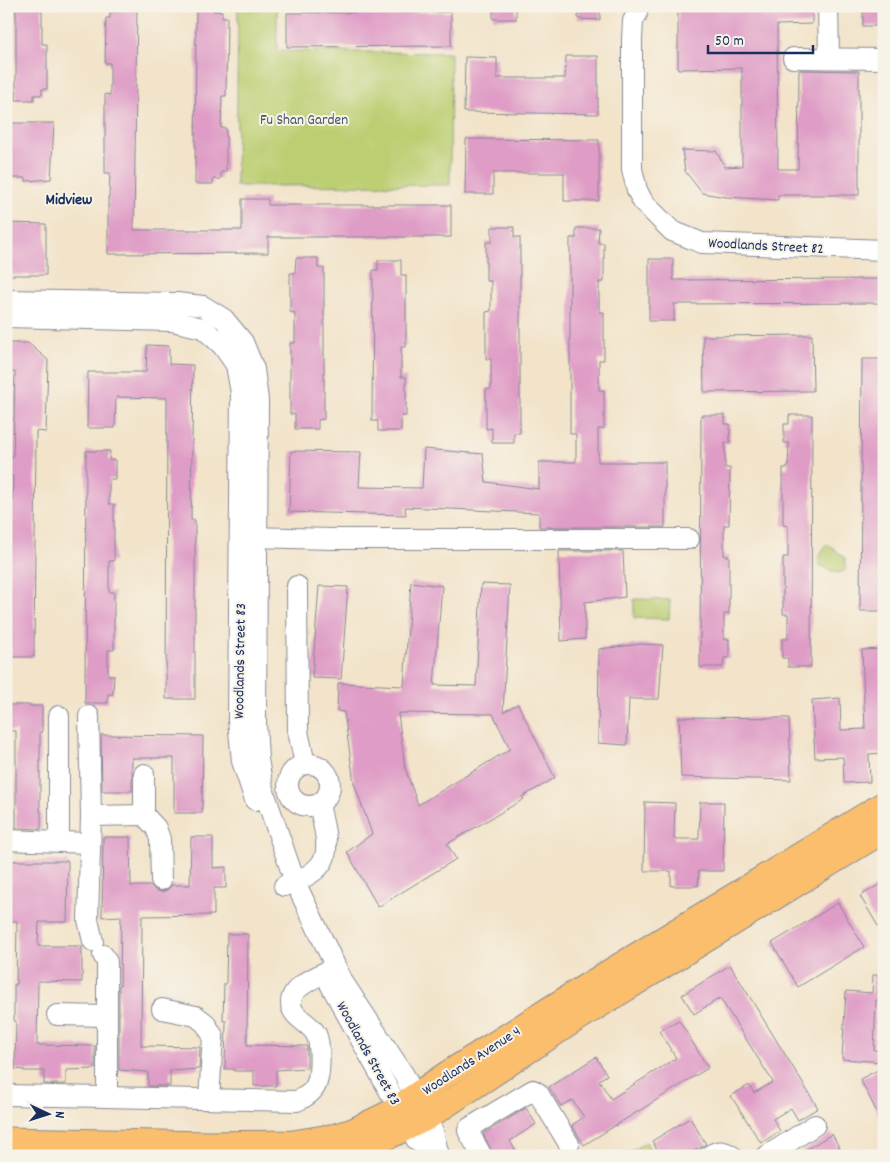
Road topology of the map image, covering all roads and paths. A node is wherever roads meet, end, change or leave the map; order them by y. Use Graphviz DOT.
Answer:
graph roads {
  1 [pos="828,6"];
  2 [pos="637,10"];
  3 [pos="793,58"];
  4 [pos="830,58"];
  5 [pos="884,59"];
  6 [pos="884,241"];
  7 [pos="817,244"];
  8 [pos="884,250"];
  9 [pos="6,300"];
  10 [pos="80,309"];
  11 [pos="6,317"];
  12 [pos="249,537"];
  13 [pos="689,539"];
  14 [pos="296,586"];
  15 [pos="59,716"];
  16 [pos="89,716"];
  17 [pos="305,764"];
  18 [pos="144,774"];
  19 [pos="318,804"];
  20 [pos="884,804"];
  21 [pos="144,815"];
  22 [pos="90,816"];
  23 [pos="884,830"];
  24 [pos="6,840"];
  25 [pos="59,841"];
  26 [pos="89,843"];
  27 [pos="161,880"];
  28 [pos="290,884"];
  29 [pos="330,970"];
  30 [pos="162,1009"];
  31 [pos="57,1015"];
  32 [pos="107,1016"];
  33 [pos="6,1095"];
  34 [pos="107,1096"];
  35 [pos="210,1099"];
  36 [pos="412,1112"];
  37 [pos="815,1125"];
  38 [pos="6,1140"];
  39 [pos="569,1144"];
  40 [pos="439,1154"];
  41 [pos="322,1156"];
  42 [pos="482,1156"];
  43 [pos="709,1156"];
  44 [pos="732,1156"];
  45 [pos="767,1156"];
  1 -- 4 [label="street"];
  2 -- 7 [label="street, Woodlands Street 82"];
  3 -- 4 [label="street"];
  4 -- 5 [label="street"];
  6 -- 7 [label="street, Woodlands Street 82"];
  7 -- 8 [label="street, Woodlands Street 82"];
  9 -- 10 [label="street, Woodlands Street 83"];
  10 -- 11 [label="street, Woodlands Street 83"];
  10 -- 12 [label="street, Woodlands Street 83"];
  12 -- 13 [label="street"];
  12 -- 28 [label="street, Woodlands Street 83"];
  14 -- 17 [label="street"];
  15 -- 25 [label="street"];
  16 -- 22 [label="street"];
  17 -- 19 [label="street"];
  17 -- 19 [label="street"];
  18 -- 21 [label="street"];
  19 -- 28 [label="street"];
  20 -- 36 [label="main road, Woodlands Avenue 4"];
  21 -- 22 [label="street"];
  21 -- 27 [label="street"];
  22 -- 26 [label="street"];
  23 -- 36 [label="main road, Woodlands Avenue 4"];
  24 -- 25 [label="street"];
  25 -- 26 [label="street"];
  26 -- 32 [label="street"];
  28 -- 29 [label="street, Woodlands Street 83"];
  29 -- 35 [label="street"];
  29 -- 36 [label="street, Woodlands Street 83"];
  30 -- 35 [label="street"];
  31 -- 32 [label="street"];
  32 -- 34 [label="street"];
  33 -- 34 [label="street"];
  34 -- 35 [label="street"];
  36 -- 38 [label="main road, Woodlands Avenue 4"];
  36 -- 40 [label="street, Woodlands Street 83"];
  36 -- 41 [label="main road, Woodlands Avenue 4"];
  37 -- 45 [label="street"];
  39 -- 42 [label="street"];
  43 -- 44 [label="street"];
}
